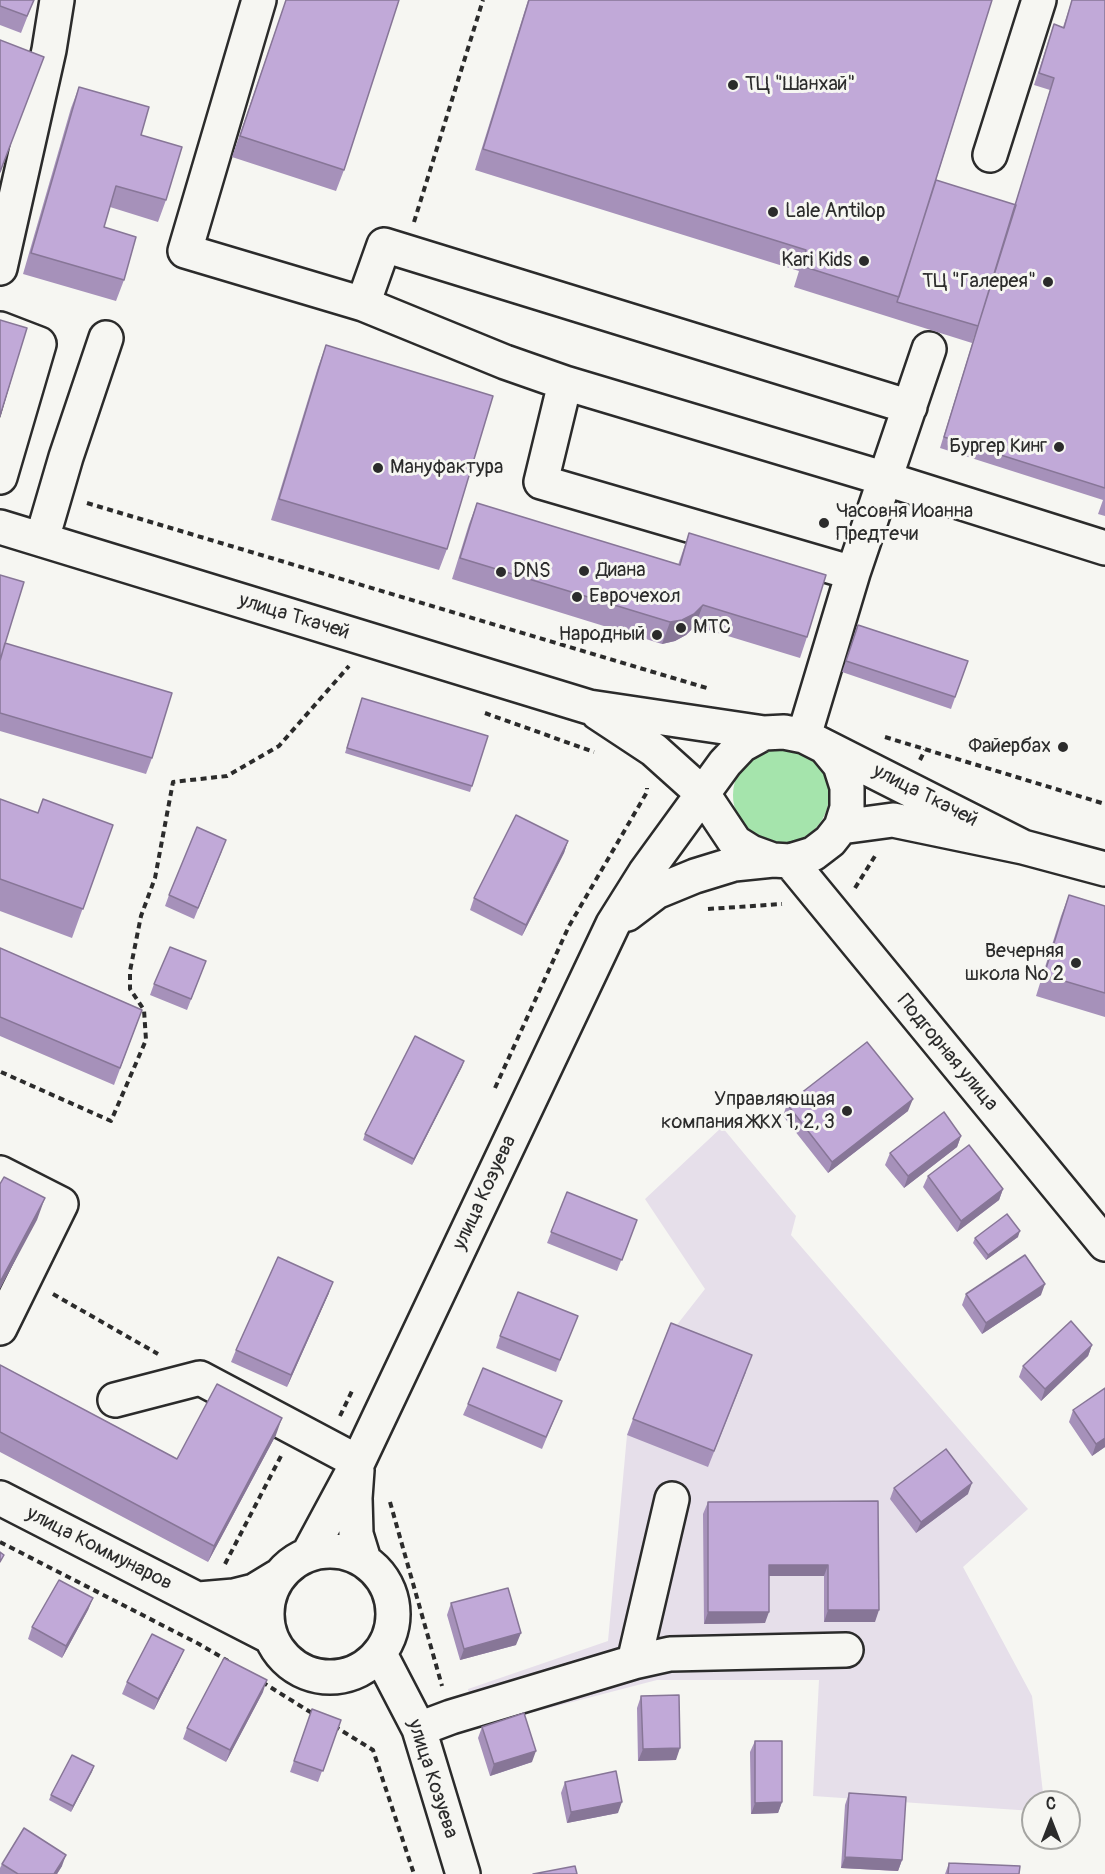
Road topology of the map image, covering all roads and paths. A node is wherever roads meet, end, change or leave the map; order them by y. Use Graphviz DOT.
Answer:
graph roads {
  1 [pos="57,0"];
  2 [pos="259,0"];
  3 [pos="483,0"];
  4 [pos="1039,0"];
  5 [pos="990,155"];
  6 [pos="405,251"];
  7 [pos="0,268"];
  8 [pos="363,304"];
  9 [pos="0,329"];
  10 [pos="106,338"];
  11 [pos="929,349"];
  12 [pos="565,383"];
  13 [pos="910,407"];
  14 [pos="0,477"];
  15 [pos="886,479"];
  16 [pos="57,494"];
  17 [pos="0,527"];
  18 [pos="42,540"];
  19 [pos="1105,548"];
  20 [pos="853,573"];
  21 [pos="351,663"];
  22 [pos="721,692"];
  23 [pos="589,706"];
  24 [pos="764,733"];
  25 [pos="880,736"];
  26 [pos="815,742"];
  27 [pos="925,750"];
  28 [pos="725,763"];
  29 [pos="646,781"];
  30 [pos="908,787"];
  31 [pos="703,794"];
  32 [pos="1105,804"];
  33 [pos="893,820"];
  34 [pos="724,827"];
  35 [pos="841,827"];
  36 [pos="1023,847"];
  37 [pos="781,861"];
  38 [pos="1105,869"];
  39 [pos="790,906"];
  40 [pos="704,909"];
  41 [pos="831,913"];
  42 [pos="613,924"];
  43 [pos="1,1072"];
  44 [pos="495,1089"];
  45 [pos="0,1173"];
  46 [pos="1105,1244"];
  47 [pos="25,1278"];
  48 [pos="0,1328"];
  49 [pos="200,1378"];
  50 [pos="357,1381"];
  51 [pos="116,1400"];
  52 [pos="325,1445"];
  53 [pos="286,1448"];
  54 [pos="358,1461"];
  55 [pos="389,1494"];
  56 [pos="0,1498"];
  57 [pos="672,1499"];
  58 [pos="0,1542"];
  59 [pos="309,1553"];
  60 [pos="364,1560"];
  61 [pos="224,1567"];
  62 [pos="277,1577"];
  63 [pos="199,1599"];
  64 [pos="269,1636"];
  65 [pos="846,1650"];
  66 [pos="380,1654"];
  67 [pos="230,1662"];
  68 [pos="634,1662"];
  69 [pos="260,1681"];
  70 [pos="451,1718"];
  71 [pos="322,1719"];
  72 [pos="332,1725"];
  73 [pos="418,1729"];
  74 [pos="414,1874"];
  75 [pos="463,1874"];
  1 -- 7 [label="street"];
  2 -- 8 [label="street"];
  3 -- 6 [label="path"];
  4 -- 5 [label="street"];
  6 -- 8 [label="street"];
  6 -- 13 [label="street"];
  8 -- 12 [label="street"];
  9 -- 14 [label="street"];
  10 -- 16 [label="street"];
  11 -- 13 [label="street"];
  12 -- 15 [label="street"];
  12 -- 20 [label="street"];
  13 -- 15 [label="street"];
  15 -- 19 [label="street"];
  15 -- 20 [label="street"];
  16 -- 18 [label="street"];
  16 -- 22 [label="path"];
  17 -- 18 [label="street, улица Ткачей"];
  18 -- 23 [label="street, улица Ткачей"];
  20 -- 26 [label="street"];
  21 -- 43 [label="path"];
  23 -- 24 [label="street, улица Ткачей"];
  23 -- 31 [label="street, улица Ткачей"];
  24 -- 26 [label="street"];
  24 -- 28 [label="street"];
  25 -- 27 [label="path"];
  26 -- 30 [label="street, улица Ткачей"];
  26 -- 35 [label="street"];
  27 -- 30 [label="path"];
  27 -- 32 [label="path"];
  28 -- 31 [label="street, улица Козуева"];
  28 -- 34 [label="street"];
  29 -- 44 [label="path"];
  30 -- 36 [label="street, улица Ткачей"];
  31 -- 34 [label="street, улица Ткачей"];
  31 -- 42 [label="street, улица Козуева"];
  33 -- 35 [label="street, улица Ткачей"];
  33 -- 36 [label="street, улица Ткачей"];
  33 -- 41 [label="path"];
  34 -- 37 [label="street"];
  35 -- 37 [label="street"];
  36 -- 38 [label="street, улица Ткачей"];
  37 -- 41 [label="street, Подгорная улица"];
  37 -- 42 [label="street, улица Козуева"];
  39 -- 40 [label="path"];
  41 -- 46 [label="street, Подгорная улица"];
  42 -- 54 [label="street, улица Козуева"];
  45 -- 47 [label="street"];
  47 -- 48 [label="street"];
  47 -- 49 [label="path"];
  49 -- 51 [label="street"];
  49 -- 52 [label="street"];
  50 -- 52 [label="path"];
  52 -- 54 [label="street"];
  53 -- 61 [label="path"];
  54 -- 59 [label="street, улица Козуева"];
  54 -- 60 [label="street, улица Козуева"];
  55 -- 70 [label="path"];
  56 -- 63 [label="street, улица Коммунаров"];
  57 -- 68 [label="street"];
  58 -- 67 [label="path"];
  59 -- 60 [label="street, улица Козуева"];
  59 -- 62 [label="street"];
  60 -- 66 [label="street, улица Козуева"];
  62 -- 63 [label="street"];
  62 -- 64 [label="street"];
  63 -- 64 [label="street, улица Коммунаров"];
  64 -- 66 [label="street"];
  65 -- 68 [label="street"];
  66 -- 73 [label="street, улица Козуева"];
  68 -- 70 [label="street"];
  69 -- 71 [label="path"];
  70 -- 73 [label="street"];
  72 -- 74 [label="path"];
  73 -- 75 [label="street, улица Козуева"];
}
